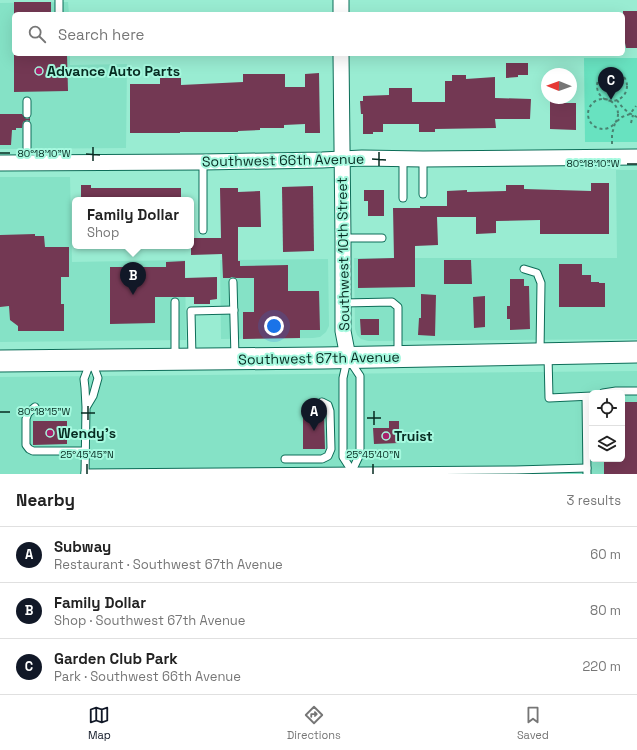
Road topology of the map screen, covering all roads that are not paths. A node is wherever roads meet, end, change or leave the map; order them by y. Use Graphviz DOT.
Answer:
graph roads {
  1 [pos="59,0"];
  2 [pos="341,0"];
  3 [pos="59,12"];
  4 [pos="341,12"];
  5 [pos="341,56"];
  6 [pos="27,101"];
  7 [pos="27,114"];
  8 [pos="27,125"];
  9 [pos="637,156"];
  10 [pos="403,159"];
  11 [pos="423,159"];
  12 [pos="342,160"];
  13 [pos="203,162"];
  14 [pos="27,163"];
  15 [pos="0,164"];
  16 [pos="423,194"];
  17 [pos="403,198"];
  18 [pos="203,230"];
  19 [pos="343,238"];
  20 [pos="382,238"];
  21 [pos="524,269"];
  22 [pos="234,282"];
  23 [pos="175,302"];
  24 [pos="343,303"];
  25 [pos="234,310"];
  26 [pos="637,352"];
  27 [pos="544,354"];
  28 [pos="398,356"];
  29 [pos="348,357"];
  30 [pos="184,359"];
  31 [pos="235,359"];
  32 [pos="92,360"];
  33 [pos="0,361"];
  34 [pos="625,391"];
  35 [pos="637,391"];
  36 [pos="589,396"];
  37 [pos="322,402"];
  38 [pos="35,407"];
  39 [pos="86,407"];
  40 [pos="85,451"];
  41 [pos="285,460"];
  42 [pos="352,471"];
  43 [pos="587,471"];
  44 [pos="85,474"];
  1 -- 3 [label="lane"];
  2 -- 4 [label="street"];
  5 -- 12 [label="street, Southwest 10th Street"];
  6 -- 7 [label="lane"];
  8 -- 14 [label="lane"];
  9 -- 11 [label="street, Southwest 66th Avenue"];
  10 -- 11 [label="street, Southwest 66th Avenue"];
  10 -- 12 [label="street, Southwest 66th Avenue"];
  10 -- 17 [label="lane"];
  11 -- 16 [label="lane"];
  12 -- 13 [label="street, Southwest 66th Avenue"];
  12 -- 19 [label="street, Southwest 10th Street"];
  13 -- 14 [label="street, Southwest 66th Avenue"];
  13 -- 18 [label="lane"];
  14 -- 15 [label="street, Southwest 66th Avenue"];
  19 -- 20 [label="lane"];
  19 -- 24 [label="street, Southwest 10th Street"];
  21 -- 27 [label="lane"];
  22 -- 25 [label="lane"];
  23 -- 30 [label="lane"];
  24 -- 28 [label="lane"];
  24 -- 29 [label="street, Southwest 10th Street"];
  25 -- 30 [label="lane"];
  25 -- 31 [label="lane"];
  26 -- 27 [label="main road, Southwest 67th Avenue"];
  27 -- 28 [label="main road, Southwest 67th Avenue"];
  27 -- 36 [label="lane"];
  28 -- 29 [label="main road, Southwest 67th Avenue"];
  29 -- 31 [label="main road, Southwest 67th Avenue"];
  29 -- 42 [label="lane"];
  29 -- 42 [label="lane"];
  30 -- 31 [label="main road, Southwest 67th Avenue"];
  30 -- 32 [label="main road, Southwest 67th Avenue"];
  32 -- 33 [label="main road, Southwest 67th Avenue"];
  32 -- 39 [label="lane"];
  32 -- 39 [label="lane"];
  34 -- 35 [label="lane"];
  36 -- 43 [label="lane"];
  37 -- 41 [label="lane"];
  38 -- 40 [label="lane"];
  39 -- 40 [label="lane"];
  40 -- 44 [label="lane"];
  42 -- 43 [label="lane"];
  42 -- 44 [label="lane"];
}
